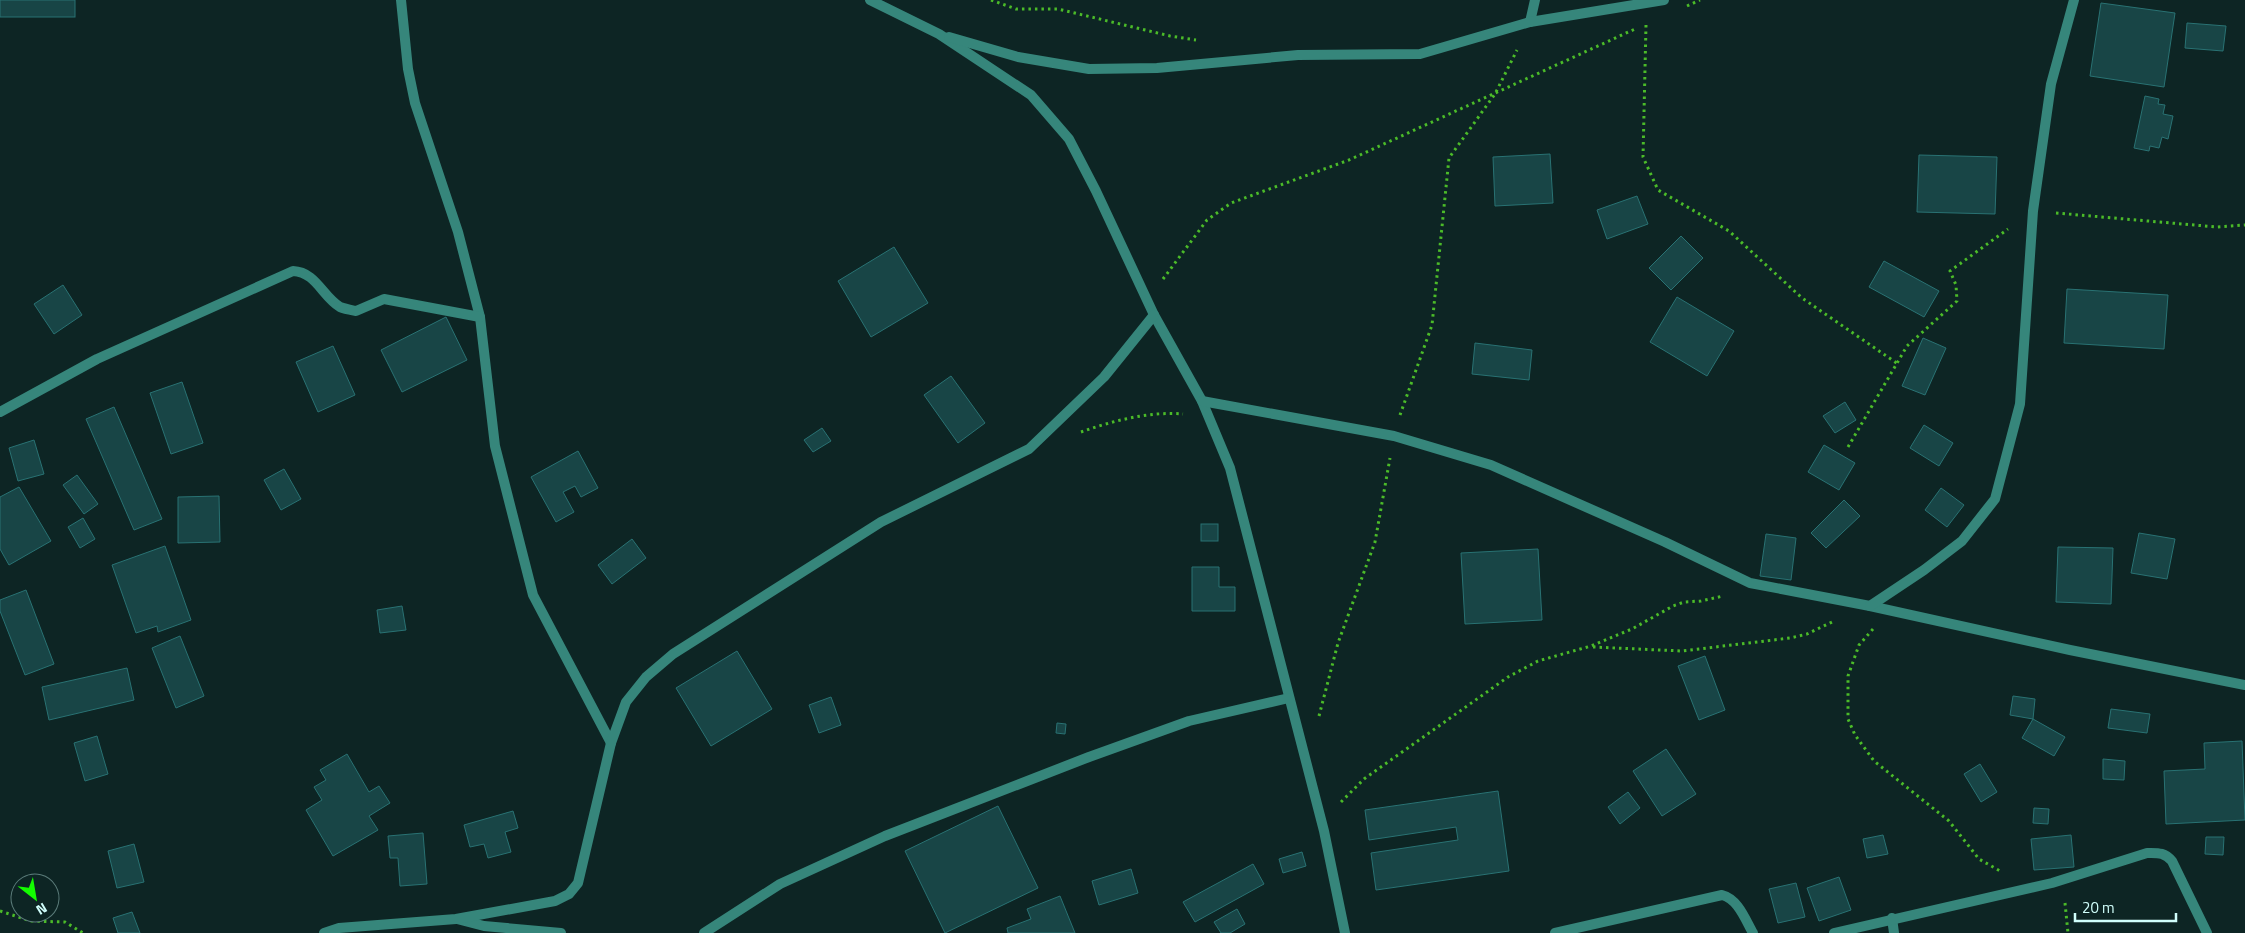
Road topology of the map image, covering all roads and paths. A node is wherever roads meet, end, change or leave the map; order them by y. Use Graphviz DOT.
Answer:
graph roads {
  1 [pos="401,0"];
  2 [pos="870,0"];
  3 [pos="991,0"];
  4 [pos="1535,0"];
  5 [pos="1664,0"];
  6 [pos="1700,0"];
  7 [pos="2074,0"];
  8 [pos="1682,8"];
  9 [pos="1655,20"];
  10 [pos="1530,22"];
  11 [pos="1646,24"];
  12 [pos="939,34"];
  13 [pos="1200,40"];
  14 [pos="1495,94"];
  15 [pos="2033,211"];
  16 [pos="2245,225"];
  17 [pos="1148,301"];
  18 [pos="1154,315"];
  19 [pos="480,317"];
  20 [pos="1898,364"];
  21 [pos="1202,401"];
  22 [pos="0,412"];
  23 [pos="1209,415"];
  24 [pos="1074,434"];
  25 [pos="1394,436"];
  26 [pos="1848,447"];
  27 [pos="1750,583"];
  28 [pos="1858,605"];
  29 [pos="1870,606"];
  30 [pos="1889,611"];
  31 [pos="1591,646"];
  32 [pos="2245,685"];
  33 [pos="1289,698"];
  34 [pos="1318,719"];
  35 [pos="611,743"];
  36 [pos="1324,831"];
  37 [pos="2063,880"];
  38 [pos="2029,888"];
  39 [pos="0,911"];
  40 [pos="1892,918"];
  41 [pos="456,919"];
  42 [pos="83,933"];
  43 [pos="324,933"];
  44 [pos="561,933"];
  45 [pos="704,933"];
  46 [pos="1345,933"];
  47 [pos="1554,933"];
  48 [pos="1753,933"];
  49 [pos="1834,933"];
  50 [pos="1894,933"];
  51 [pos="2068,933"];
  52 [pos="2207,933"];
  1 -- 19 [label="street"];
  2 -- 12 [label="street"];
  3 -- 13 [label="path"];
  4 -- 10 [label="street"];
  5 -- 10 [label="street"];
  6 -- 8 [label="path"];
  7 -- 15 [label="street"];
  9 -- 11 [label="path"];
  10 -- 12 [label="street"];
  10 -- 14 [label="path"];
  11 -- 14 [label="path"];
  11 -- 20 [label="path"];
  12 -- 17 [label="street"];
  14 -- 17 [label="path"];
  14 -- 25 [label="path"];
  15 -- 16 [label="path"];
  15 -- 20 [label="path"];
  15 -- 29 [label="street"];
  17 -- 18 [label="street"];
  18 -- 21 [label="street"];
  18 -- 35 [label="street"];
  19 -- 22 [label="street"];
  19 -- 35 [label="street"];
  20 -- 26 [label="path"];
  21 -- 23 [label="street"];
  21 -- 25 [label="street"];
  23 -- 24 [label="path"];
  23 -- 33 [label="street"];
  25 -- 27 [label="street"];
  25 -- 34 [label="path"];
  27 -- 28 [label="street"];
  27 -- 31 [label="path"];
  28 -- 29 [label="street"];
  28 -- 31 [label="path"];
  29 -- 30 [label="street"];
  30 -- 32 [label="street"];
  30 -- 38 [label="path"];
  31 -- 36 [label="path"];
  33 -- 36 [label="street"];
  33 -- 45 [label="street"];
  35 -- 41 [label="street"];
  36 -- 46 [label="street"];
  37 -- 38 [label="street"];
  37 -- 51 [label="path"];
  37 -- 52 [label="street"];
  38 -- 40 [label="street"];
  39 -- 42 [label="path"];
  40 -- 49 [label="street"];
  40 -- 50 [label="street"];
  41 -- 43 [label="street"];
  41 -- 44 [label="street"];
  47 -- 48 [label="street"];
}
